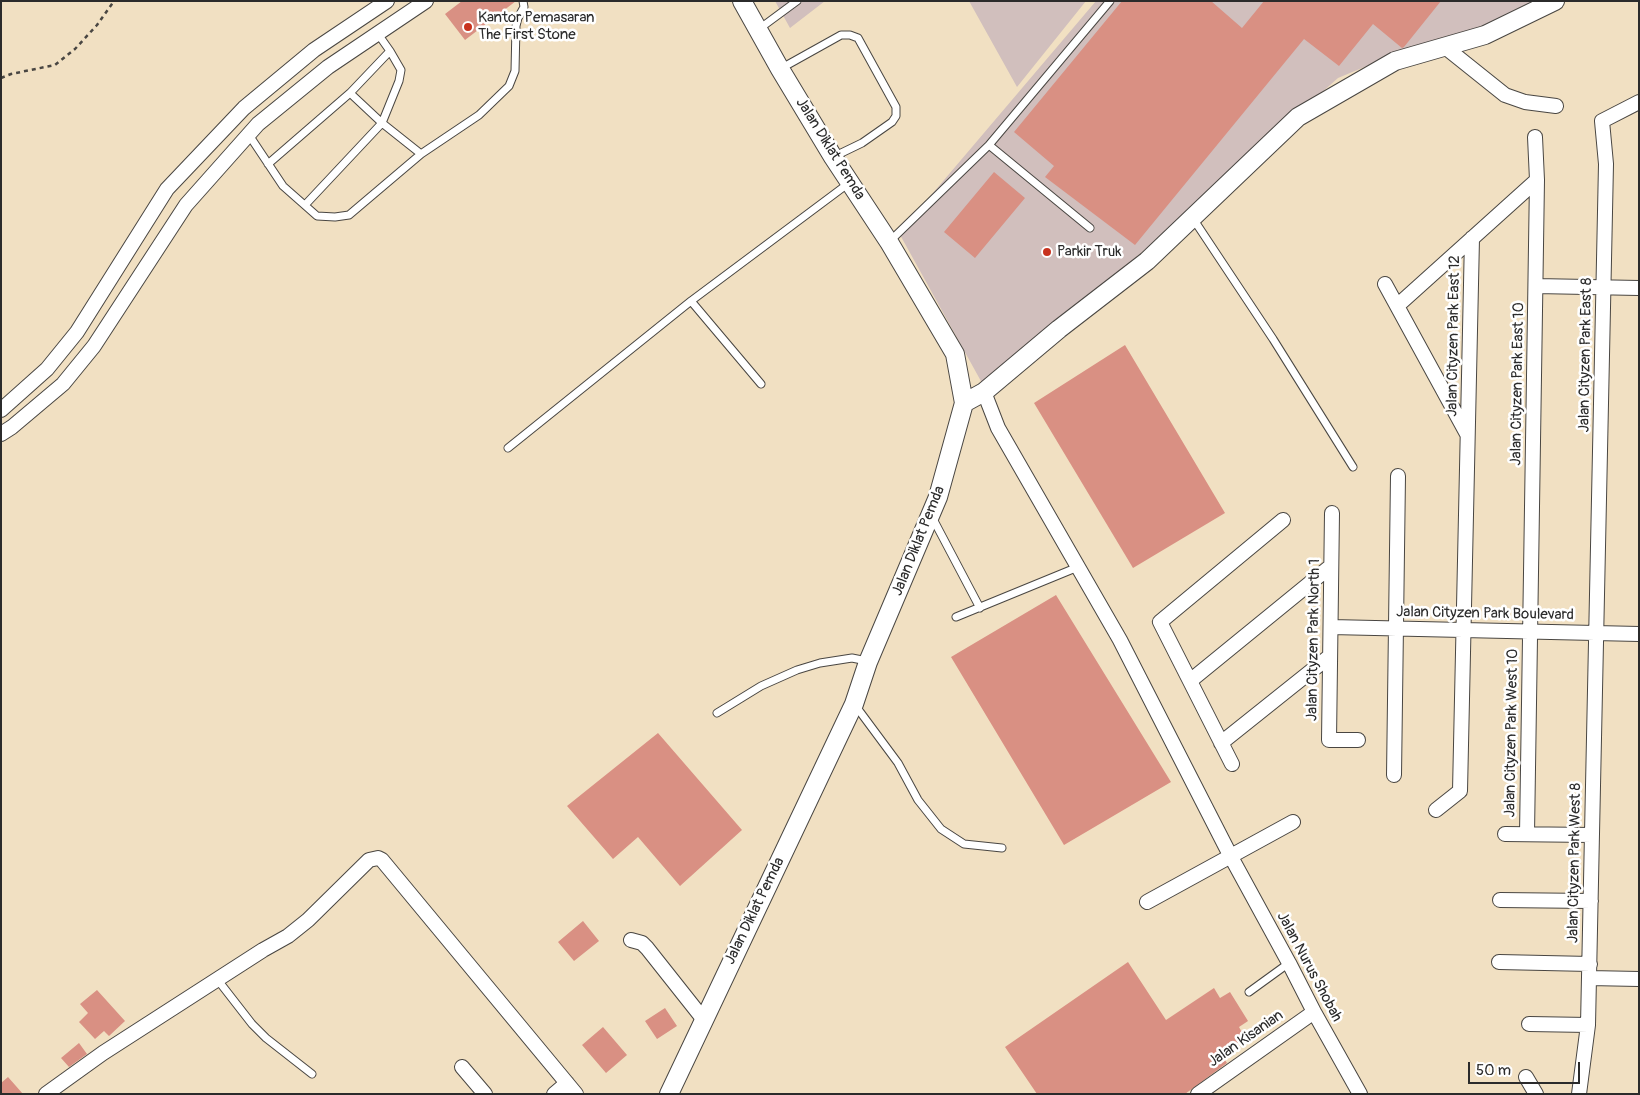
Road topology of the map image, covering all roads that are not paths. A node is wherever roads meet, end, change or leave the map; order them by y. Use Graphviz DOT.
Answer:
graph roads {
  1 [pos="387,1"];
  2 [pos="426,1"];
  3 [pos="523,1"];
  4 [pos="797,1"];
  5 [pos="1110,1"];
  6 [pos="1555,1"];
  7 [pos="744,2"];
  8 [pos="757,30"];
  9 [pos="378,34"];
  10 [pos="1445,47"];
  11 [pos="390,51"];
  12 [pos="780,70"];
  13 [pos="350,93"];
  14 [pos="1639,102"];
  15 [pos="1556,106"];
  16 [pos="382,122"];
  17 [pos="249,135"];
  18 [pos="1535,137"];
  19 [pos="989,145"];
  20 [pos="421,154"];
  21 [pos="833,157"];
  22 [pos="268,164"];
  23 [pos="1537,180"];
  24 [pos="850,182"];
  25 [pos="305,205"];
  26 [pos="1192,217"];
  27 [pos="1090,228"];
  28 [pos="1472,238"];
  29 [pos="890,242"];
  30 [pos="1385,284"];
  31 [pos="1536,286"];
  32 [pos="1603,287"];
  33 [pos="1639,288"];
  34 [pos="691,301"];
  35 [pos="1397,306"];
  36 [pos="761,384"];
  37 [pos="984,392"];
  38 [pos="964,403"];
  39 [pos="1,410"];
  40 [pos="1,434"];
  41 [pos="1468,434"];
  42 [pos="508,448"];
  43 [pos="1353,467"];
  44 [pos="1398,476"];
  45 [pos="1332,513"];
  46 [pos="931,514"];
  47 [pos="1283,520"];
  48 [pos="1079,566"];
  49 [pos="1331,566"];
  50 [pos="980,608"];
  51 [pos="956,618"];
  52 [pos="1331,628"];
  53 [pos="1396,629"];
  54 [pos="1463,630"];
  55 [pos="1530,632"];
  56 [pos="1596,633"];
  57 [pos="1639,634"];
  58 [pos="1330,656"];
  59 [pos="868,662"];
  60 [pos="1190,681"];
  61 [pos="854,704"];
  62 [pos="717,713"];
  63 [pos="1358,740"];
  64 [pos="1221,742"];
  65 [pos="1232,764"];
  66 [pos="1394,775"];
  67 [pos="1436,810"];
  68 [pos="1293,822"];
  69 [pos="1505,834"];
  70 [pos="1527,834"];
  71 [pos="1592,836"];
  72 [pos="1002,848"];
  73 [pos="1230,855"];
  74 [pos="1500,900"];
  75 [pos="1147,902"];
  76 [pos="1591,902"];
  77 [pos="631,940"];
  78 [pos="1499,962"];
  79 [pos="1289,963"];
  80 [pos="1590,964"];
  81 [pos="1589,978"];
  82 [pos="218,979"];
  83 [pos="1639,979"];
  84 [pos="1249,992"];
  85 [pos="1314,1012"];
  86 [pos="704,1020"];
  87 [pos="1530,1024"];
  88 [pos="1588,1025"];
  89 [pos="462,1067"];
  90 [pos="312,1074"];
  91 [pos="1526,1077"];
  92 [pos="64,1088"];
  93 [pos="564,1090"];
  94 [pos="46,1094"];
  95 [pos="486,1094"];
  96 [pos="669,1094"];
  97 [pos="1198,1094"];
  98 [pos="1360,1094"];
  99 [pos="1536,1094"];
  100 [pos="1579,1094"];
  1 -- 39 [label="street"];
  2 -- 9 [label="street"];
  3 -- 20 [label="lane"];
  4 -- 8 [label="lane"];
  5 -- 19 [label="lane"];
  6 -- 10 [label="street"];
  7 -- 8 [label="street, Jalan Diklat Pemda"];
  8 -- 12 [label="street, Jalan Diklat Pemda"];
  9 -- 11 [label="lane"];
  9 -- 17 [label="street"];
  10 -- 15 [label="street"];
  10 -- 26 [label="street"];
  11 -- 13 [label="lane"];
  11 -- 16 [label="lane"];
  12 -- 21 [label="street, Jalan Diklat Pemda"];
  12 -- 21 [label="lane"];
  13 -- 16 [label="lane"];
  13 -- 22 [label="lane"];
  14 -- 32 [label="street, Jalan Cityzen Park East 8"];
  16 -- 20 [label="lane"];
  16 -- 25 [label="lane"];
  17 -- 22 [label="lane"];
  17 -- 40 [label="street"];
  18 -- 23 [label="street, Jalan Cityzen Park East 10"];
  19 -- 27 [label="lane"];
  19 -- 29 [label="lane"];
  20 -- 25 [label="lane"];
  21 -- 24 [label="street, Jalan Diklat Pemda"];
  22 -- 25 [label="lane"];
  23 -- 28 [label="street, Jalan Cityzen Park East 12"];
  23 -- 31 [label="street, Jalan Cityzen Park East 10"];
  24 -- 29 [label="street, Jalan Diklat Pemda"];
  24 -- 34 [label="lane"];
  26 -- 37 [label="street"];
  26 -- 43 [label="lane"];
  28 -- 35 [label="street, Jalan Cityzen Park East 12"];
  28 -- 41 [label="street, Jalan Cityzen Park East 12"];
  29 -- 38 [label="street, Jalan Diklat Pemda"];
  30 -- 35 [label="street, Jalan Cityzen Park East 12"];
  31 -- 32 [label="street"];
  31 -- 55 [label="street, Jalan Cityzen Park East 10"];
  32 -- 33 [label="street"];
  32 -- 56 [label="street, Jalan Cityzen Park East 8"];
  34 -- 36 [label="lane"];
  34 -- 42 [label="lane"];
  35 -- 41 [label="street, Jalan Cityzen Park East 12"];
  37 -- 38 [label="street"];
  37 -- 48 [label="street, Jalan Nurus Shobah"];
  38 -- 46 [label="street, Jalan Diklat Pemda"];
  41 -- 54 [label="street, Jalan Cityzen Park East 12"];
  44 -- 53 [label="street"];
  45 -- 49 [label="street, Jalan Cityzen Park North 1"];
  46 -- 50 [label="lane"];
  46 -- 59 [label="street, Jalan Diklat Pemda"];
  47 -- 60 [label="street"];
  48 -- 50 [label="lane"];
  48 -- 73 [label="street, Jalan Nurus Shobah"];
  49 -- 52 [label="street, Jalan Cityzen Park North 1"];
  49 -- 60 [label="street"];
  50 -- 51 [label="lane"];
  52 -- 53 [label="street, Jalan Cityzen Park Boulevard"];
  52 -- 58 [label="street, Jalan Cityzen Park North 1"];
  53 -- 54 [label="street, Jalan Cityzen Park Boulevard"];
  53 -- 66 [label="street"];
  54 -- 55 [label="street, Jalan Cityzen Park Boulevard"];
  54 -- 67 [label="street, Jalan Cityzen Park East 12"];
  55 -- 56 [label="street, Jalan Cityzen Park Boulevard"];
  55 -- 70 [label="street, Jalan Cityzen Park West 10"];
  56 -- 57 [label="street, Jalan Cityzen Park Boulevard"];
  56 -- 71 [label="street, Jalan Cityzen Park West 8"];
  58 -- 63 [label="street, Jalan Cityzen Park North 1"];
  58 -- 64 [label="street"];
  59 -- 61 [label="street, Jalan Diklat Pemda"];
  59 -- 62 [label="lane"];
  60 -- 64 [label="street"];
  61 -- 72 [label="lane"];
  61 -- 86 [label="street, Jalan Diklat Pemda"];
  64 -- 65 [label="street"];
  68 -- 73 [label="street"];
  69 -- 70 [label="street, Jalan Cityzen Park West 10"];
  70 -- 71 [label="street, Jalan Cityzen Park West 10"];
  71 -- 76 [label="street, Jalan Cityzen Park West 8"];
  73 -- 75 [label="street"];
  73 -- 79 [label="street, Jalan Nurus Shobah"];
  74 -- 76 [label="street"];
  76 -- 80 [label="street, Jalan Cityzen Park West 8"];
  77 -- 86 [label="street"];
  78 -- 80 [label="street"];
  79 -- 84 [label="lane"];
  79 -- 85 [label="street, Jalan Nurus Shobah"];
  80 -- 81 [label="street, Jalan Cityzen Park West 8"];
  81 -- 83 [label="street"];
  81 -- 88 [label="street, Jalan Cityzen Park West 8"];
  82 -- 90 [label="lane"];
  82 -- 92 [label="street"];
  82 -- 93 [label="street"];
  85 -- 97 [label="street, Jalan Kisanian"];
  85 -- 98 [label="street, Jalan Nurus Shobah"];
  86 -- 96 [label="street, Jalan Diklat Pemda"];
  87 -- 88 [label="street"];
  88 -- 100 [label="street, Jalan Cityzen Park West 8"];
  89 -- 95 [label="street"];
  91 -- 99 [label="street"];
  92 -- 94 [label="street"];
}
